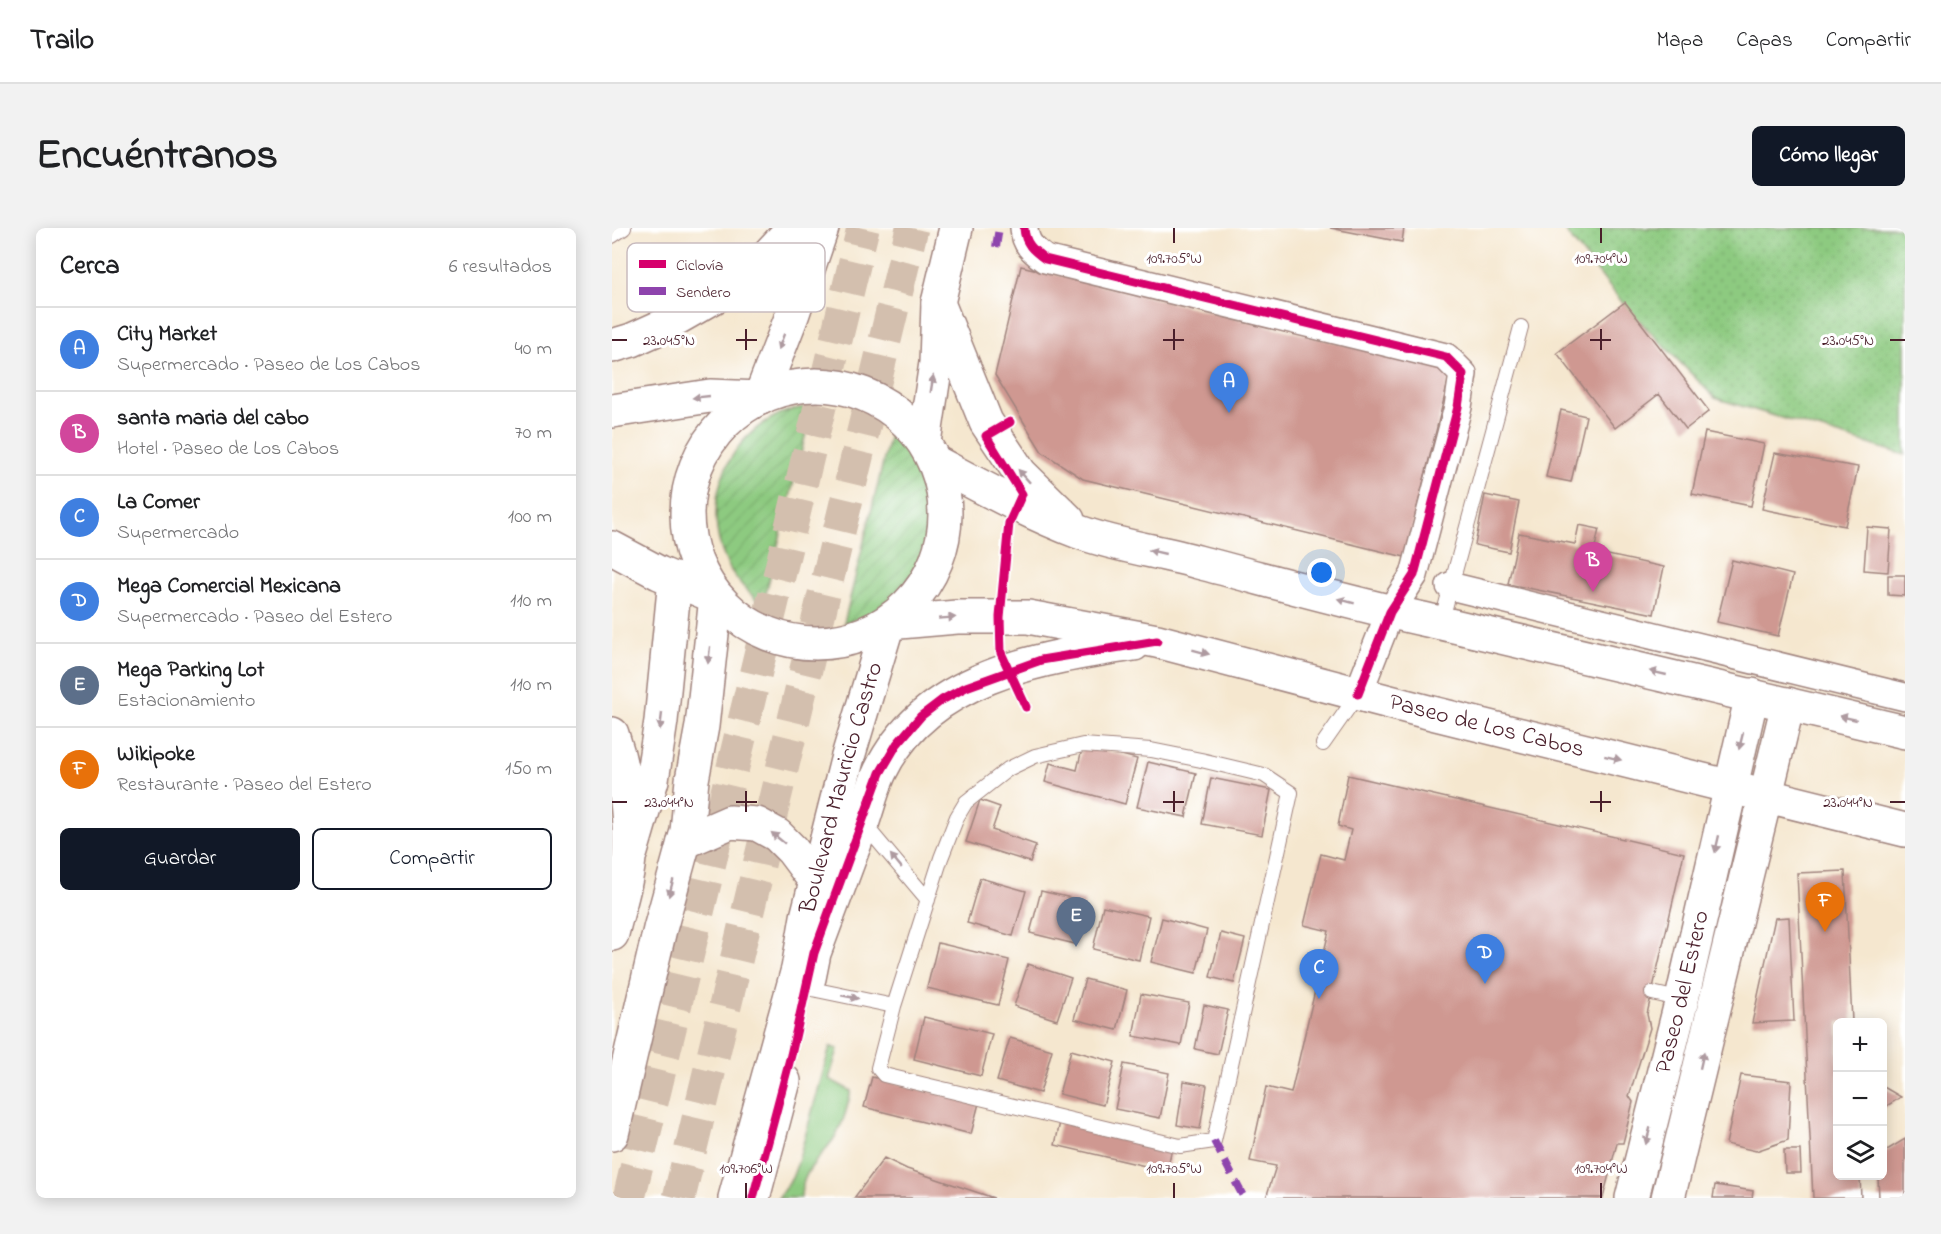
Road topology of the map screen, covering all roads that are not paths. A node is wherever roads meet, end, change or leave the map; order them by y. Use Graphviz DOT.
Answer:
graph roads {
  1 [pos="624,228"];
  2 [pos="793,228"];
  3 [pos="822,228"];
  4 [pos="956,228"];
  5 [pos="1024,228"];
  6 [pos="612,236"];
  7 [pos="779,243"];
  8 [pos="817,243"];
  9 [pos="938,303"];
  10 [pos="688,312"];
  11 [pos="793,312"];
  12 [pos="1521,327"];
  13 [pos="612,346"];
  14 [pos="760,398"];
  15 [pos="612,411"];
  16 [pos="929,452"];
  17 [pos="1080,532"];
  18 [pos="612,548"];
  19 [pos="675,579"];
  20 [pos="1450,586"];
  21 [pos="716,597"];
  22 [pos="1390,612"];
  23 [pos="888,622"];
  24 [pos="1442,622"];
  25 [pos="1157,641"];
  26 [pos="1358,694"];
  27 [pos="1752,694"];
  28 [pos="1905,697"];
  29 [pos="1788,704"];
  30 [pos="1905,732"];
  31 [pos="612,734"];
  32 [pos="1323,744"];
  33 [pos="1730,787"];
  34 [pos="1764,796"];
  35 [pos="862,822"];
  36 [pos="1905,830"];
  37 [pos="684,842"];
  38 [pos="629,859"];
  39 [pos="816,882"];
  40 [pos="928,900"];
  41 [pos="612,934"];
  42 [pos="807,988"];
  43 [pos="1689,1001"];
  44 [pos="894,1006"];
  45 [pos="1661,1088"];
  46 [pos="1693,1096"];
  47 [pos="612,1134"];
  48 [pos="735,1198"];
  49 [pos="753,1198"];
  50 [pos="1632,1198"];
  51 [pos="1668,1198"];
  1 -- 6 [label="lane"];
  2 -- 7 [label="main road"];
  3 -- 8 [label="main road, one-way"];
  4 -- 9 [label="main road"];
  5 -- 22 [label="street"];
  16 -- 9 [label="main road, one-way"];
  17 -- 9 [label="main road, one-way"];
  10 -- 13 [label="main road"];
  11 -- 14 [label="main road, one-way"];
  12 -- 20 [label="lane"];
  14 -- 15 [label="main road, one-way"];
  14 -- 16 [label="main road"];
  14 -- 21 [label="main road"];
  16 -- 17 [label="main road"];
  16 -- 23 [label="main road"];
  22 -- 17 [label="main road, one-way"];
  18 -- 19 [label="main road"];
  19 -- 21 [label="main road"];
  19 -- 38 [label="main road, one-way"];
  20 -- 24 [label="lane"];
  20 -- 28 [label="street"];
  21 -- 23 [label="main road"];
  21 -- 37 [label="main road, one-way"];
  22 -- 24 [label="main road"];
  22 -- 26 [label="street"];
  23 -- 25 [label="main road, Paseo de Los Cabos, one-way"];
  23 -- 39 [label="main road, Boulevard Mauricio Castro"];
  27 -- 24 [label="main road, one-way"];
  25 -- 26 [label="main road, Paseo de Los Cabos, one-way"];
  25 -- 35 [label="main road"];
  26 -- 32 [label="lane"];
  26 -- 33 [label="main road, Paseo de Los Cabos, one-way"];
  27 -- 29 [label="main road"];
  27 -- 33 [label="main road, Paseo del Estero, one-way"];
  30 -- 29 [label="main road, one-way"];
  29 -- 34 [label="main road, Paseo del Estero"];
  31 -- 38 [label="main road"];
  33 -- 34 [label="main road, Paseo de Los Cabos"];
  33 -- 43 [label="main road, Paseo del Estero, one-way"];
  34 -- 36 [label="main road, Paseo de Los Cabos"];
  34 -- 43 [label="main road, Paseo del Estero"];
  40 -- 35 [label="lane, one-way"];
  35 -- 42 [label="main road"];
  39 -- 37 [label="main road, one-way"];
  37 -- 47 [label="main road, one-way"];
  38 -- 41 [label="main road"];
  39 -- 48 [label="main road, Boulevard Mauricio Castro"];
  40 -- 44 [label="lane"];
  40 -- 44 [label="lane"];
  42 -- 44 [label="lane, one-way"];
  42 -- 49 [label="main road"];
  43 -- 45 [label="main road, Paseo del Estero"];
  46 -- 43 [label="main road, Paseo del Estero, one-way"];
  45 -- 46 [label="main road"];
  45 -- 50 [label="main road, Paseo del Estero, one-way"];
  46 -- 51 [label="main road, Paseo del Estero"];
}
